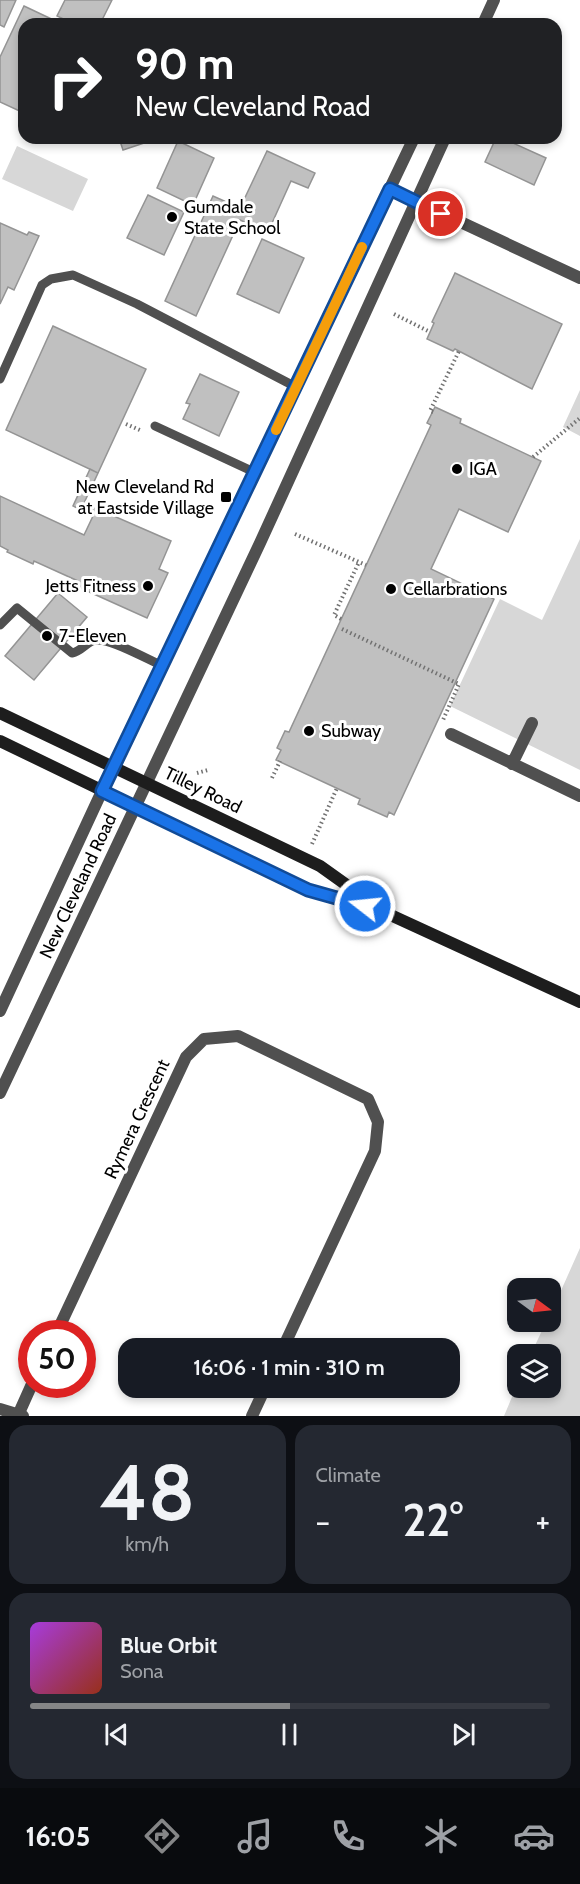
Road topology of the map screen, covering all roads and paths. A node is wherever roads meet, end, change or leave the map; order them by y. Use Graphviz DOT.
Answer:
graph roads {
  1 [pos="494,0"];
  2 [pos="486,18"];
  3 [pos="411,144"];
  4 [pos="442,144"];
  5 [pos="390,189"];
  6 [pos="416,202"];
  7 [pos="580,278"];
  8 [pos="394,314"];
  9 [pos="430,332"];
  10 [pos="459,351"];
  11 [pos="0,379"];
  12 [pos="296,387"];
  13 [pos="433,412"];
  14 [pos="580,418"];
  15 [pos="155,426"];
  16 [pos="533,457"];
  17 [pos="256,473"];
  18 [pos="295,534"];
  19 [pos="359,562"];
  20 [pos="366,565"];
  21 [pos="341,618"];
  22 [pos="0,625"];
  23 [pos="342,629"];
  24 [pos="163,666"];
  25 [pos="0,713"];
  26 [pos="532,723"];
  27 [pos="451,734"];
  28 [pos="0,741"];
  29 [pos="280,762"];
  30 [pos="512,764"];
  31 [pos="114,766"];
  32 [pos="208,770"];
  33 [pos="197,774"];
  34 [pos="272,778"];
  35 [pos="147,783"];
  36 [pos="338,788"];
  37 [pos="102,791"];
  38 [pos="580,796"];
  39 [pos="134,807"];
  40 [pos="312,844"];
  41 [pos="384,912"];
  42 [pos="580,1002"];
  43 [pos="0,1011"];
  44 [pos="0,1094"];
  45 [pos="63,1320"];
  46 [pos="288,1338"];
  47 [pos="27,1398"];
  48 [pos="260,1398"];
  49 [pos="0,1409"];
  50 [pos="21,1414"];
  51 [pos="252,1416"];
  1 -- 2 [label="street"];
  3 -- 5 [label="street, New Cleveland Road"];
  4 -- 6 [label="street, New Cleveland Road"];
  5 -- 6 [label="street"];
  5 -- 12 [label="street, New Cleveland Road"];
  6 -- 7 [label="street"];
  6 -- 35 [label="street, New Cleveland Road"];
  8 -- 9 [label="path"];
  10 -- 13 [label="path"];
  11 -- 12 [label="lane"];
  12 -- 17 [label="street, New Cleveland Road"];
  14 -- 16 [label="path"];
  15 -- 17 [label="lane"];
  17 -- 24 [label="street, New Cleveland Road"];
  18 -- 19 [label="path"];
  19 -- 20 [label="path"];
  19 -- 21 [label="path"];
  22 -- 24 [label="lane"];
  23 -- 27 [label="path"];
  24 -- 31 [label="street, New Cleveland Road"];
  25 -- 31 [label="main road, Tilley Road"];
  26 -- 30 [label="street"];
  27 -- 30 [label="street"];
  28 -- 37 [label="main road, Tilley Road"];
  29 -- 34 [label="path"];
  30 -- 38 [label="street"];
  31 -- 35 [label="main road, Tilley Road"];
  31 -- 37 [label="street, New Cleveland Road"];
  32 -- 33 [label="path"];
  35 -- 39 [label="street, New Cleveland Road"];
  35 -- 41 [label="main road, Tilley Road"];
  36 -- 40 [label="path"];
  37 -- 39 [label="main road, Tilley Road"];
  37 -- 43 [label="street, New Cleveland Road"];
  39 -- 41 [label="main road, Tilley Road"];
  39 -- 44 [label="street, New Cleveland Road"];
  41 -- 42 [label="main road, Tilley Road"];
  45 -- 46 [label="street, Rymera Crescent"];
  47 -- 50 [label="street"];
  48 -- 51 [label="street"];
  49 -- 50 [label="street"];
}
